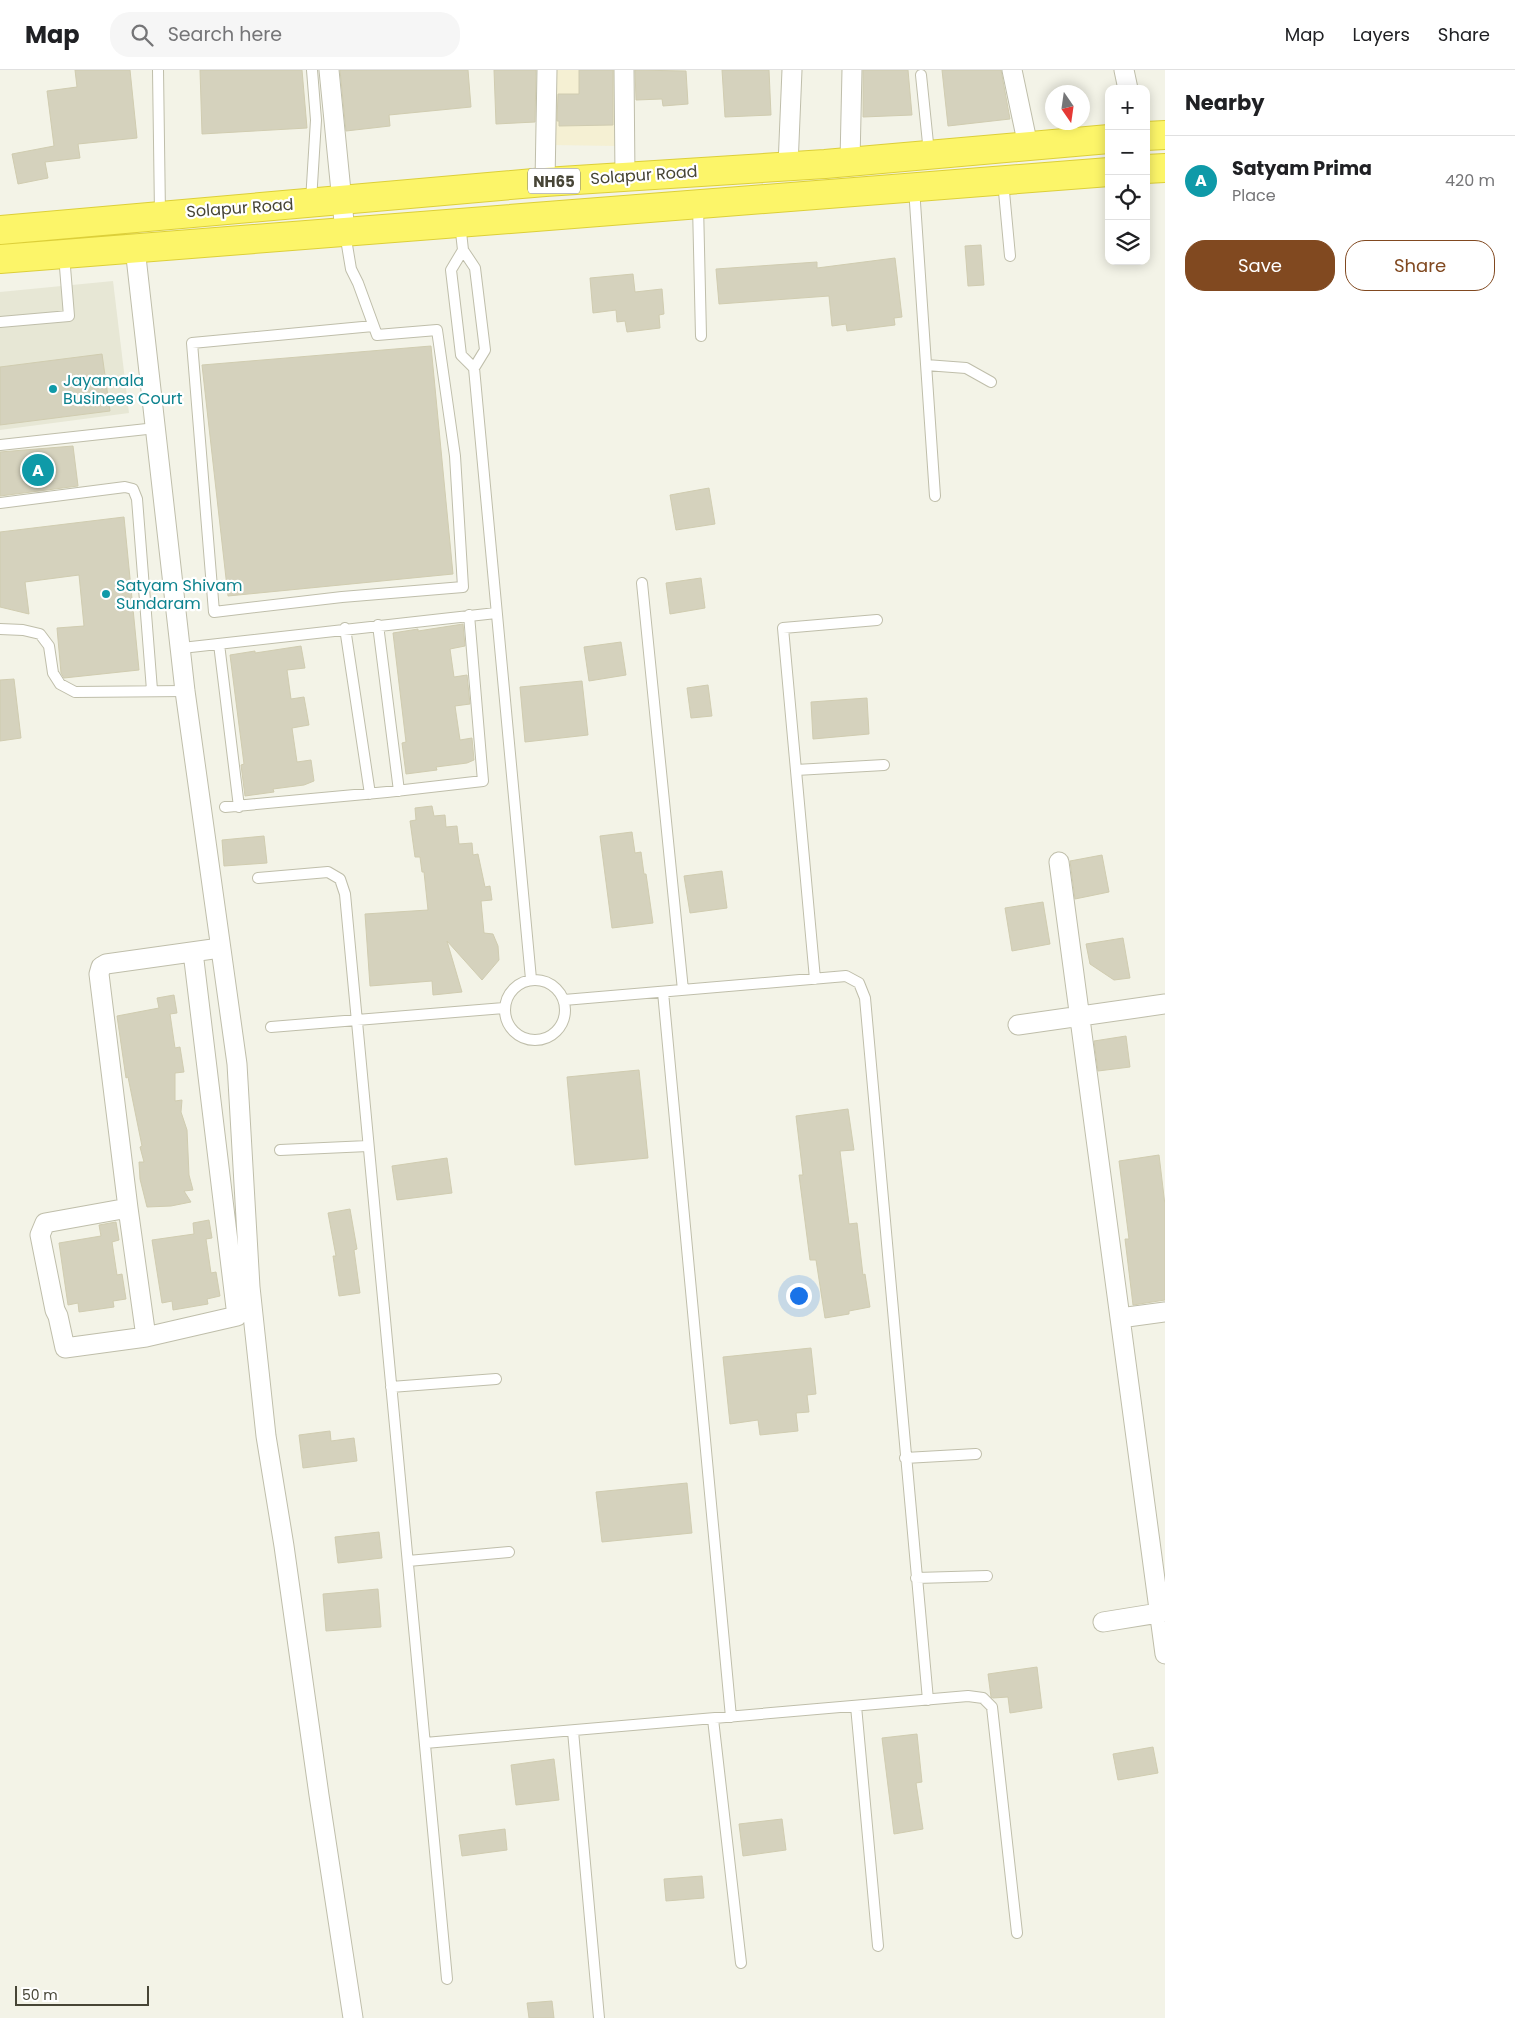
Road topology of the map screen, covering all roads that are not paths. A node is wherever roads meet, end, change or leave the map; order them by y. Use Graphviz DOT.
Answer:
graph roads {
  1 [pos="158,70"];
  2 [pos="312,70"];
  3 [pos="329,70"];
  4 [pos="547,70"];
  5 [pos="624,70"];
  6 [pos="792,70"];
  7 [pos="852,70"];
  8 [pos="1012,70"];
  9 [pos="1124,70"];
  10 [pos="921,74"];
  11 [pos="1127,85"];
  12 [pos="1165,135"];
  13 [pos="1150,136"];
  14 [pos="1105,139"];
  15 [pos="1028,146"];
  16 [pos="929,154"];
  17 [pos="850,161"];
  18 [pos="788,166"];
  19 [pos="1165,168"];
  20 [pos="1150,169"];
  21 [pos="1105,172"];
  22 [pos="626,176"];
  23 [pos="1003,180"];
  24 [pos="545,182"];
  25 [pos="914,187"];
  26 [pos="342,200"];
  27 [pos="311,203"];
  28 [pos="698,204"];
  29 [pos="160,214"];
  30 [pos="460,222"];
  31 [pos="0,230"];
  32 [pos="345,232"];
  33 [pos="135,248"];
  34 [pos="463,250"];
  35 [pos="64,254"];
  36 [pos="1010,256"];
  37 [pos="0,259"];
  38 [pos="0,322"];
  39 [pos="373,326"];
  40 [pos="701,336"];
  41 [pos="926,365"];
  42 [pos="474,368"];
  43 [pos="991,382"];
  44 [pos="156,428"];
  45 [pos="0,445"];
  46 [pos="935,496"];
  47 [pos="0,503"];
  48 [pos="642,583"];
  49 [pos="496,613"];
  50 [pos="469,616"];
  51 [pos="877,620"];
  52 [pos="378,625"];
  53 [pos="345,628"];
  54 [pos="0,629"];
  55 [pos="219,644"];
  56 [pos="182,648"];
  57 [pos="152,690"];
  58 [pos="185,691"];
  59 [pos="884,765"];
  60 [pos="796,770"];
  61 [pos="399,791"];
  62 [pos="370,794"];
  63 [pos="239,806"];
  64 [pos="225,807"];
  65 [pos="1058,862"];
  66 [pos="258,878"];
  67 [pos="220,948"];
  68 [pos="193,952"];
  69 [pos="815,978"];
  70 [pos="531,979"];
  71 [pos="683,990"];
  72 [pos="663,992"];
  73 [pos="564,1000"];
  74 [pos="1165,1004"];
  75 [pos="504,1008"];
  76 [pos="1079,1016"];
  77 [pos="356,1020"];
  78 [pos="1018,1025"];
  79 [pos="271,1026"];
  80 [pos="368,1146"];
  81 [pos="280,1150"];
  82 [pos="128,1208"];
  83 [pos="250,1287"];
  84 [pos="1165,1312"];
  85 [pos="237,1316"];
  86 [pos="1120,1318"];
  87 [pos="146,1337"];
  88 [pos="496,1379"];
  89 [pos="391,1387"];
  90 [pos="976,1454"];
  91 [pos="905,1458"];
  92 [pos="509,1552"];
  93 [pos="408,1561"];
  94 [pos="987,1576"];
  95 [pos="916,1578"];
  96 [pos="1162,1613"];
  97 [pos="1103,1622"];
  98 [pos="1165,1654"];
  99 [pos="928,1700"];
  100 [pos="856,1706"];
  101 [pos="731,1717"];
  102 [pos="713,1718"];
  103 [pos="573,1731"];
  104 [pos="425,1744"];
  105 [pos="1017,1933"];
  106 [pos="878,1946"];
  107 [pos="742,1963"];
  108 [pos="447,1979"];
  109 [pos="354,2018"];
  110 [pos="599,2018"];
  1 -- 29 [label="lane"];
  2 -- 27 [label="lane"];
  3 -- 26 [label="street"];
  4 -- 24 [label="street"];
  5 -- 22 [label="street"];
  6 -- 18 [label="street"];
  7 -- 17 [label="street"];
  8 -- 15 [label="street"];
  9 -- 11 [label="street"];
  10 -- 16 [label="lane"];
  12 -- 13 [label="highway"];
  14 -- 15 [label="highway, Solapur Road / NH65"];
  15 -- 16 [label="highway, Solapur Road / NH65"];
  16 -- 17 [label="highway, Solapur Road / NH65"];
  17 -- 18 [label="highway, Solapur Road / NH65"];
  18 -- 22 [label="highway, Solapur Road / NH65"];
  19 -- 20 [label="highway"];
  21 -- 23 [label="highway, Solapur Road / NH65"];
  22 -- 24 [label="highway, Solapur Road / NH65"];
  23 -- 25 [label="highway, Solapur Road / NH65"];
  23 -- 36 [label="lane"];
  24 -- 26 [label="highway, Solapur Road / NH65"];
  25 -- 28 [label="highway, Solapur Road / NH65"];
  25 -- 41 [label="lane"];
  26 -- 27 [label="highway, Solapur Road / NH65"];
  26 -- 32 [label="street"];
  27 -- 29 [label="highway, Solapur Road / NH65"];
  28 -- 30 [label="highway, Solapur Road / NH65"];
  28 -- 40 [label="lane"];
  29 -- 31 [label="highway, Solapur Road / NH65"];
  30 -- 32 [label="highway, Solapur Road / NH65"];
  30 -- 34 [label="lane"];
  32 -- 33 [label="highway, Solapur Road / NH65"];
  32 -- 39 [label="lane"];
  33 -- 35 [label="highway, Solapur Road / NH65"];
  33 -- 44 [label="street"];
  34 -- 42 [label="lane"];
  34 -- 42 [label="lane"];
  35 -- 37 [label="highway, Solapur Road / NH65"];
  35 -- 38 [label="lane"];
  39 -- 39 [label="lane"];
  41 -- 43 [label="lane"];
  41 -- 46 [label="lane"];
  42 -- 49 [label="lane"];
  44 -- 45 [label="lane"];
  44 -- 56 [label="street"];
  47 -- 57 [label="lane"];
  48 -- 71 [label="lane"];
  49 -- 50 [label="lane"];
  49 -- 70 [label="lane"];
  50 -- 52 [label="lane"];
  50 -- 61 [label="lane"];
  51 -- 60 [label="lane"];
  52 -- 53 [label="lane"];
  52 -- 61 [label="lane"];
  53 -- 55 [label="lane"];
  53 -- 62 [label="lane"];
  54 -- 57 [label="lane"];
  55 -- 56 [label="lane"];
  55 -- 63 [label="lane"];
  56 -- 58 [label="street"];
  57 -- 58 [label="lane"];
  58 -- 67 [label="street"];
  59 -- 60 [label="lane"];
  60 -- 69 [label="lane"];
  61 -- 62 [label="lane"];
  62 -- 63 [label="lane"];
  63 -- 64 [label="lane"];
  65 -- 76 [label="street"];
  66 -- 77 [label="lane"];
  67 -- 68 [label="street"];
  67 -- 83 [label="street"];
  68 -- 82 [label="street"];
  68 -- 85 [label="street"];
  69 -- 71 [label="lane"];
  69 -- 91 [label="lane"];
  70 -- 73 [label="lane"];
  70 -- 75 [label="lane"];
  71 -- 72 [label="lane"];
  72 -- 73 [label="lane"];
  72 -- 101 [label="lane"];
  73 -- 75 [label="lane"];
  74 -- 76 [label="street"];
  75 -- 77 [label="lane"];
  76 -- 78 [label="street"];
  76 -- 86 [label="street"];
  77 -- 79 [label="lane"];
  77 -- 80 [label="lane"];
  80 -- 81 [label="lane"];
  80 -- 89 [label="lane"];
  82 -- 87 [label="street"];
  82 -- 87 [label="street"];
  83 -- 85 [label="street"];
  83 -- 109 [label="street"];
  84 -- 86 [label="street"];
  85 -- 87 [label="street"];
  86 -- 96 [label="street"];
  88 -- 89 [label="lane"];
  89 -- 93 [label="lane"];
  90 -- 91 [label="lane"];
  91 -- 95 [label="lane"];
  92 -- 93 [label="lane"];
  93 -- 104 [label="lane"];
  94 -- 95 [label="lane"];
  95 -- 99 [label="lane"];
  96 -- 97 [label="street"];
  96 -- 98 [label="street"];
  99 -- 100 [label="lane"];
  99 -- 105 [label="lane"];
  100 -- 101 [label="lane"];
  100 -- 106 [label="lane"];
  101 -- 102 [label="lane"];
  102 -- 103 [label="lane"];
  102 -- 107 [label="lane"];
  103 -- 104 [label="lane"];
  103 -- 110 [label="lane"];
  104 -- 108 [label="lane"];
}
